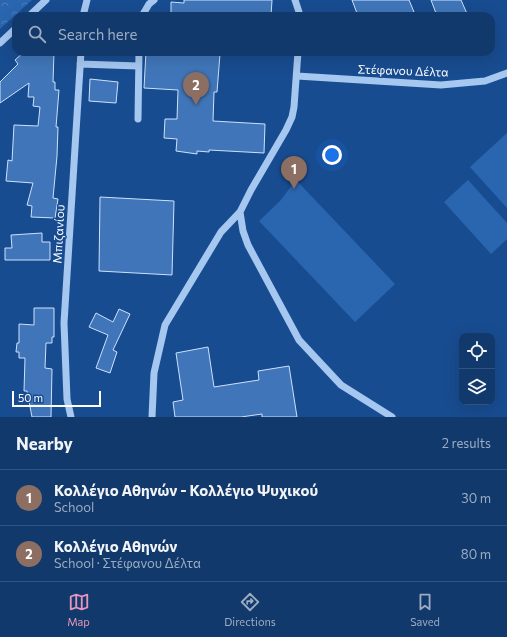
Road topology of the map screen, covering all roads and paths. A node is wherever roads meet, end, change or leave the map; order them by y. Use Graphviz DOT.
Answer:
graph roads {
  1 [pos="46,0"];
  2 [pos="87,0"];
  3 [pos="154,0"];
  4 [pos="295,0"];
  5 [pos="33,12"];
  6 [pos="84,12"];
  7 [pos="144,12"];
  8 [pos="299,12"];
  9 [pos="12,32"];
  10 [pos="0,43"];
  11 [pos="81,56"];
  12 [pos="138,56"];
  13 [pos="298,56"];
  14 [pos="80,64"];
  15 [pos="138,66"];
  16 [pos="507,73"];
  17 [pos="297,76"];
  18 [pos="138,119"];
  19 [pos="240,212"];
  20 [pos="71,417"];
  21 [pos="152,417"];
  22 [pos="392,417"];
  1 -- 5 [label="street"];
  2 -- 6 [label="street"];
  3 -- 7 [label="street"];
  4 -- 8 [label="street"];
  9 -- 10 [label="street"];
  11 -- 14 [label="street, Μπιζανίου"];
  12 -- 15 [label="street"];
  13 -- 17 [label="street"];
  14 -- 15 [label="street"];
  14 -- 20 [label="street, Μπιζανίου"];
  15 -- 18 [label="street"];
  16 -- 17 [label="street, Στέφανου Δέλτα"];
  17 -- 19 [label="street"];
  19 -- 21 [label="street"];
  19 -- 22 [label="street"];
}
